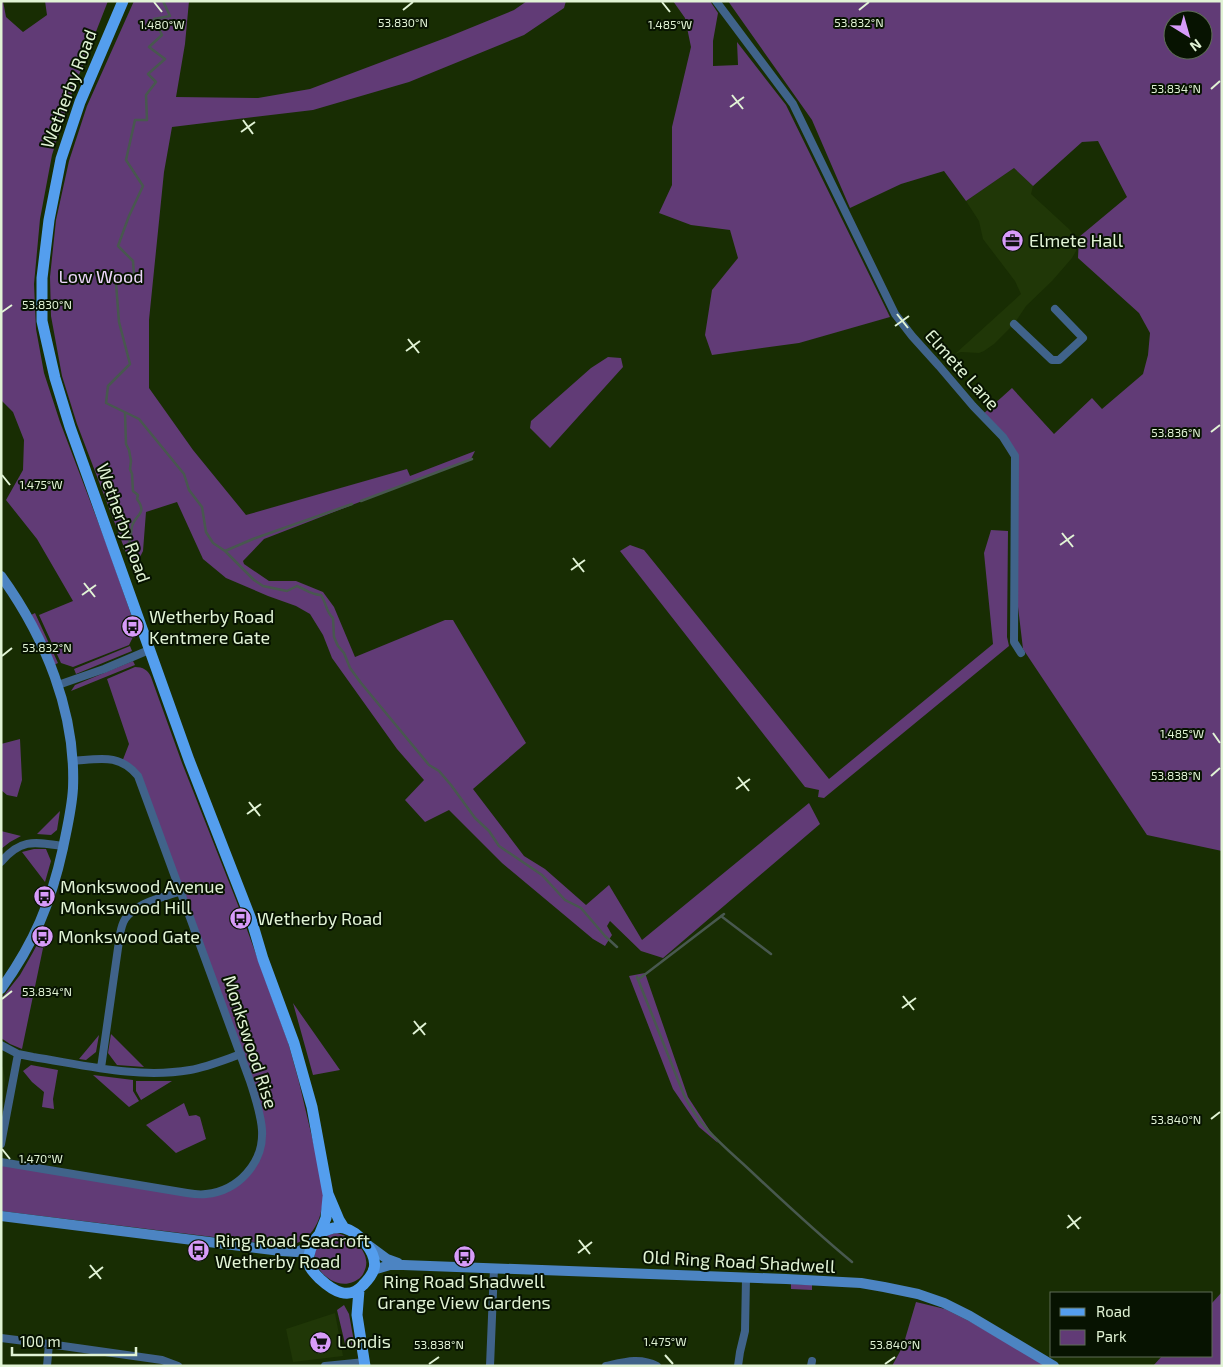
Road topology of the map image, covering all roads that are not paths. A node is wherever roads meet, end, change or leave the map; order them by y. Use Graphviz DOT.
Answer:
graph roads {
  1 [pos="123,1"];
  2 [pos="716,1"];
  3 [pos="1055,308"];
  4 [pos="1014,324"];
  5 [pos="1,576"];
  6 [pos="150,650"];
  7 [pos="1021,653"];
  8 [pos="58,685"];
  9 [pos="72,761"];
  10 [pos="63,846"];
  11 [pos="1,862"];
  12 [pos="181,891"];
  13 [pos="1,989"];
  14 [pos="1,1045"];
  15 [pos="18,1054"];
  16 [pos="241,1054"];
  17 [pos="101,1068"];
  18 [pos="1,1144"];
  19 [pos="1,1162"];
  20 [pos="328,1194"];
  21 [pos="1,1216"];
  22 [pos="344,1228"];
  23 [pos="320,1234"];
  24 [pos="367,1245"];
  25 [pos="312,1246"];
  26 [pos="281,1251"];
  27 [pos="403,1265"];
  28 [pos="310,1267"];
  29 [pos="494,1268"];
  30 [pos="373,1270"];
  31 [pos="746,1278"];
  32 [pos="359,1290"];
  33 [pos="339,1292"];
  34 [pos="357,1315"];
  35 [pos="1,1338"];
  36 [pos="48,1344"];
  37 [pos="365,1364"];
  38 [pos="47,1366"];
  39 [pos="178,1366"];
  40 [pos="325,1366"];
  41 [pos="490,1366"];
  42 [pos="606,1366"];
  43 [pos="656,1366"];
  44 [pos="738,1366"];
  45 [pos="1054,1366"];
  1 -- 6 [label="main road, Wetherby Road"];
  2 -- 7 [label="street, Elmete Lane"];
  3 -- 4 [label="street"];
  5 -- 8 [label="main road"];
  6 -- 8 [label="street"];
  6 -- 20 [label="main road, Wetherby Road"];
  8 -- 9 [label="main road"];
  9 -- 10 [label="main road"];
  9 -- 12 [label="street, Monkswood Rise"];
  10 -- 11 [label="street"];
  10 -- 13 [label="main road"];
  12 -- 16 [label="street, Monkswood Rise"];
  12 -- 17 [label="street"];
  14 -- 15 [label="street"];
  15 -- 17 [label="street"];
  15 -- 18 [label="street"];
  16 -- 17 [label="street"];
  16 -- 19 [label="street, Monkswood Rise"];
  20 -- 22 [label="main road"];
  20 -- 23 [label="main road"];
  21 -- 26 [label="main road"];
  22 -- 23 [label="main road"];
  22 -- 24 [label="main road"];
  23 -- 25 [label="main road"];
  24 -- 27 [label="main road, Old Ring Road Shadwell"];
  24 -- 30 [label="main road"];
  25 -- 26 [label="main road"];
  25 -- 28 [label="main road"];
  26 -- 28 [label="main road"];
  27 -- 29 [label="main road, Old Ring Road Shadwell"];
  27 -- 30 [label="main road, Old Ring Road Shadwell"];
  28 -- 33 [label="main road"];
  29 -- 31 [label="main road, Old Ring Road Shadwell"];
  29 -- 41 [label="street"];
  30 -- 32 [label="main road"];
  31 -- 44 [label="street"];
  31 -- 45 [label="main road, Old Ring Road Shadwell"];
  32 -- 33 [label="main road"];
  32 -- 34 [label="main road"];
  33 -- 34 [label="main road"];
  34 -- 37 [label="main road"];
  35 -- 36 [label="street"];
  36 -- 38 [label="street"];
  36 -- 39 [label="street"];
  37 -- 40 [label="street"];
  42 -- 43 [label="street"];
}
